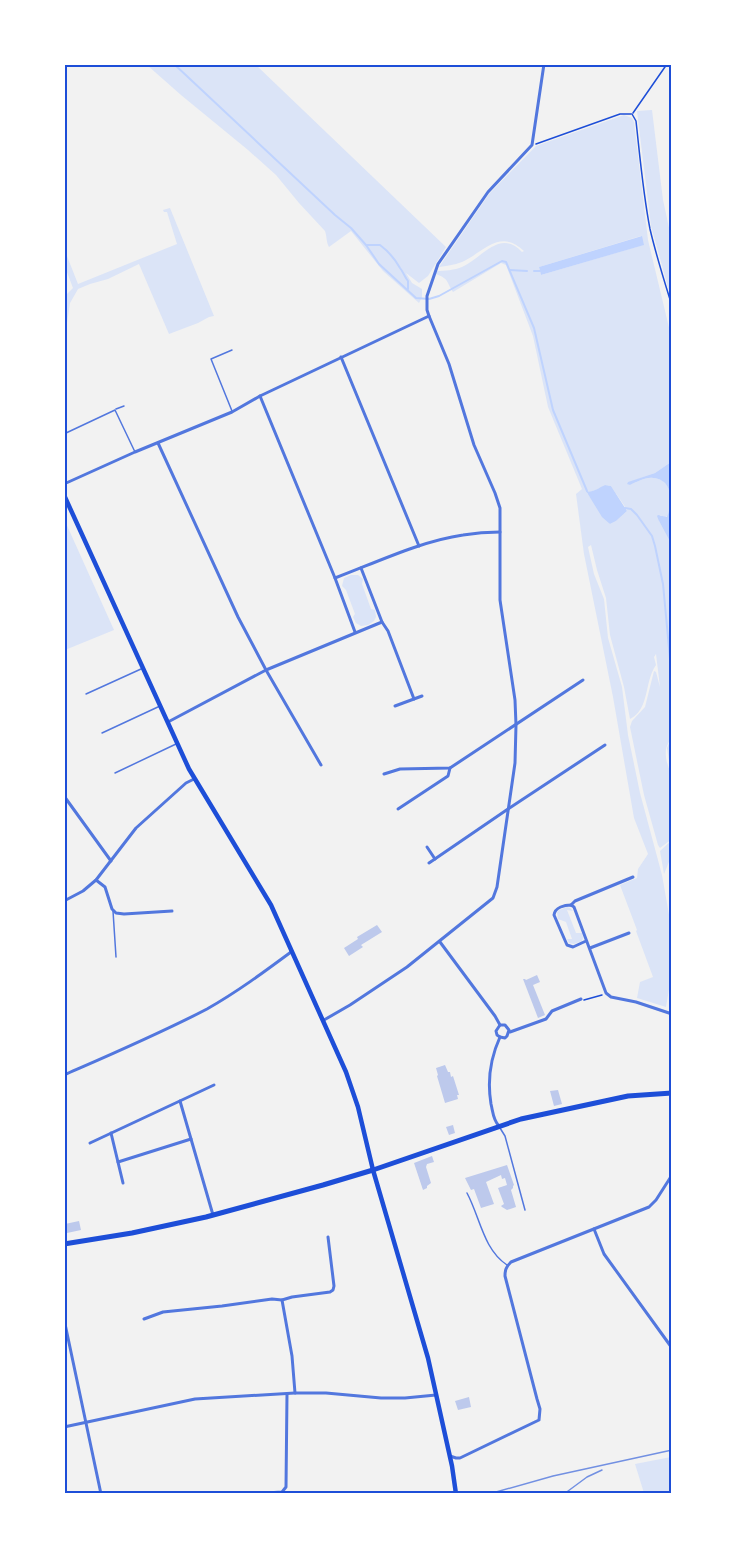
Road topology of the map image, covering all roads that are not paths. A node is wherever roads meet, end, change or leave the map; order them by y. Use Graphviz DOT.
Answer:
graph roads {
  1 [pos="544,64"];
  2 [pos="429,316"];
  3 [pos="232,350"];
  4 [pos="341,357"];
  5 [pos="260,396"];
  6 [pos="124,406"];
  7 [pos="115,410"];
  8 [pos="232,412"];
  9 [pos="66,433"];
  10 [pos="158,443"];
  11 [pos="135,452"];
  12 [pos="64,484"];
  13 [pos="64,495"];
  14 [pos="501,532"];
  15 [pos="419,546"];
  16 [pos="362,568"];
  17 [pos="335,578"];
  18 [pos="382,622"];
  19 [pos="355,632"];
  20 [pos="142,668"];
  21 [pos="266,670"];
  22 [pos="583,680"];
  23 [pos="86,694"];
  24 [pos="422,696"];
  25 [pos="414,699"];
  26 [pos="161,705"];
  27 [pos="395,706"];
  28 [pos="168,722"];
  29 [pos="516,724"];
  30 [pos="102,733"];
  31 [pos="177,744"];
  32 [pos="605,745"];
  33 [pos="321,765"];
  34 [pos="450,768"];
  35 [pos="115,773"];
  36 [pos="384,774"];
  37 [pos="194,779"];
  38 [pos="64,796"];
  39 [pos="508,808"];
  40 [pos="398,809"];
  41 [pos="427,847"];
  42 [pos="435,859"];
  43 [pos="111,861"];
  44 [pos="429,863"];
  45 [pos="633,877"];
  46 [pos="96,880"];
  47 [pos="64,901"];
  48 [pos="571,905"];
  49 [pos="113,910"];
  50 [pos="172,911"];
  51 [pos="628,933"];
  52 [pos="586,941"];
  53 [pos="440,942"];
  54 [pos="590,948"];
  55 [pos="291,952"];
  56 [pos="116,957"];
  57 [pos="581,999"];
  58 [pos="672,1014"];
  59 [pos="324,1020"];
  60 [pos="500,1026"];
  61 [pos="510,1032"];
  62 [pos="500,1037"];
  63 [pos="64,1076"];
  64 [pos="214,1085"];
  65 [pos="672,1093"];
  66 [pos="180,1101"];
  67 [pos="499,1126"];
  68 [pos="111,1133"];
  69 [pos="191,1138"];
  70 [pos="90,1143"];
  71 [pos="118,1162"];
  72 [pos="374,1170"];
  73 [pos="672,1175"];
  74 [pos="123,1183"];
  75 [pos="467,1193"];
  76 [pos="525,1210"];
  77 [pos="213,1215"];
  78 [pos="594,1229"];
  79 [pos="328,1237"];
  80 [pos="64,1244"];
  81 [pos="507,1266"];
  82 [pos="282,1300"];
  83 [pos="64,1319"];
  84 [pos="144,1319"];
  85 [pos="672,1348"];
  86 [pos="295,1393"];
  87 [pos="287,1394"];
  88 [pos="436,1395"];
  89 [pos="87,1422"];
  90 [pos="64,1427"];
  91 [pos="450,1456"];
  92 [pos="101,1494"];
  93 [pos="249,1494"];
  94 [pos="456,1494"];
  1 -- 2 [label="street"];
  2 -- 4 [label="street"];
  2 -- 14 [label="street"];
  3 -- 8 [label="lane"];
  4 -- 5 [label="street"];
  4 -- 15 [label="street"];
  5 -- 8 [label="street"];
  5 -- 17 [label="street"];
  6 -- 7 [label="lane"];
  7 -- 9 [label="lane"];
  7 -- 11 [label="lane"];
  8 -- 10 [label="street"];
  10 -- 11 [label="street"];
  10 -- 21 [label="street"];
  11 -- 12 [label="street"];
  13 -- 20 [label="main road"];
  14 -- 15 [label="street"];
  14 -- 29 [label="street"];
  15 -- 16 [label="street"];
  16 -- 17 [label="street"];
  16 -- 18 [label="street"];
  17 -- 19 [label="street"];
  18 -- 19 [label="street"];
  18 -- 25 [label="street"];
  19 -- 21 [label="street"];
  20 -- 23 [label="lane"];
  20 -- 26 [label="main road"];
  21 -- 28 [label="street"];
  21 -- 33 [label="street"];
  22 -- 29 [label="street"];
  24 -- 25 [label="street"];
  25 -- 27 [label="street"];
  26 -- 28 [label="main road"];
  26 -- 30 [label="lane"];
  28 -- 31 [label="main road"];
  29 -- 34 [label="street"];
  29 -- 39 [label="street"];
  31 -- 35 [label="lane"];
  31 -- 37 [label="main road"];
  32 -- 39 [label="street"];
  34 -- 36 [label="street"];
  34 -- 40 [label="street"];
  37 -- 43 [label="street"];
  37 -- 55 [label="main road"];
  38 -- 43 [label="street"];
  39 -- 42 [label="street"];
  39 -- 53 [label="street"];
  41 -- 42 [label="street"];
  42 -- 44 [label="street"];
  43 -- 46 [label="street"];
  45 -- 48 [label="street"];
  46 -- 47 [label="street"];
  46 -- 49 [label="street"];
  48 -- 52 [label="street"];
  48 -- 52 [label="street"];
  49 -- 50 [label="street"];
  49 -- 56 [label="lane"];
  51 -- 54 [label="street"];
  52 -- 54 [label="street"];
  53 -- 59 [label="street"];
  53 -- 60 [label="street"];
  54 -- 58 [label="street"];
  55 -- 59 [label="main road"];
  55 -- 63 [label="street"];
  57 -- 61 [label="street"];
  59 -- 72 [label="main road"];
  60 -- 61 [label="street"];
  60 -- 62 [label="street"];
  61 -- 62 [label="street"];
  62 -- 67 [label="street"];
  64 -- 66 [label="street"];
  65 -- 67 [label="main road"];
  66 -- 68 [label="street"];
  66 -- 69 [label="street"];
  67 -- 72 [label="main road"];
  67 -- 76 [label="lane"];
  68 -- 70 [label="street"];
  68 -- 71 [label="street"];
  69 -- 71 [label="street"];
  69 -- 77 [label="street"];
  71 -- 74 [label="street"];
  72 -- 77 [label="main road"];
  72 -- 88 [label="main road"];
  73 -- 78 [label="street"];
  75 -- 81 [label="lane"];
  77 -- 80 [label="main road"];
  78 -- 81 [label="street"];
  78 -- 85 [label="street"];
  79 -- 82 [label="street"];
  81 -- 91 [label="street"];
  82 -- 84 [label="street"];
  82 -- 86 [label="street"];
  83 -- 89 [label="street"];
  86 -- 87 [label="street"];
  86 -- 88 [label="street"];
  87 -- 89 [label="street"];
  87 -- 93 [label="street"];
  88 -- 91 [label="main road"];
  89 -- 90 [label="street"];
  89 -- 92 [label="street"];
  91 -- 94 [label="main road"];
}
